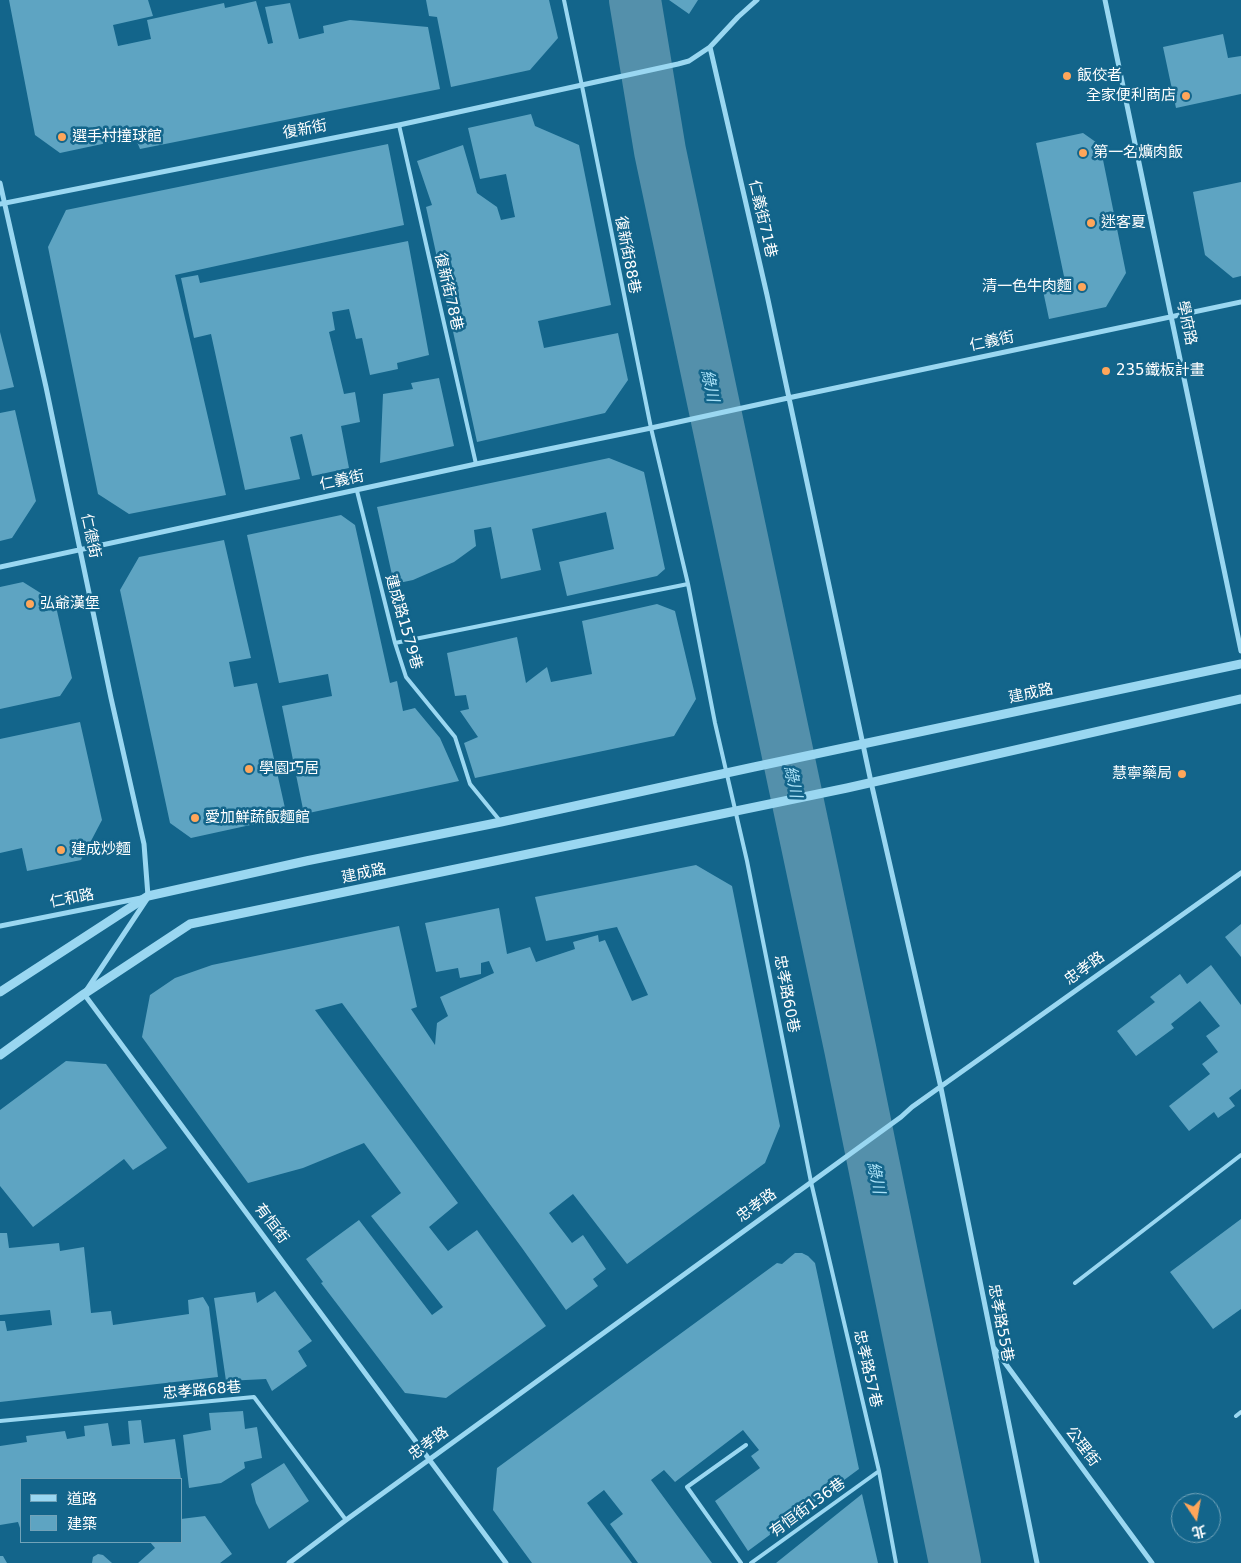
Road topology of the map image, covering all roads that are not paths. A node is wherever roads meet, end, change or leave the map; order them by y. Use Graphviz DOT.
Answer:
graph roads {
  1 [pos="564,0"];
  2 [pos="757,0"];
  3 [pos="1105,0"];
  4 [pos="710,47"];
  5 [pos="582,86"];
  6 [pos="399,124"];
  7 [pos="0,183"];
  8 [pos="2,204"];
  9 [pos="1241,302"];
  10 [pos="1172,317"];
  11 [pos="788,398"];
  12 [pos="650,428"];
  13 [pos="476,464"];
  14 [pos="357,491"];
  15 [pos="80,550"];
  16 [pos="0,566"];
  17 [pos="688,584"];
  18 [pos="395,643"];
  19 [pos="1241,651"];
  20 [pos="1241,664"];
  21 [pos="1241,699"];
  22 [pos="863,743"];
  23 [pos="727,773"];
  24 [pos="871,782"];
  25 [pos="735,812"];
  26 [pos="501,822"];
  27 [pos="1241,873"];
  28 [pos="148,896"];
  29 [pos="0,926"];
  30 [pos="0,992"];
  31 [pos="84,994"];
  32 [pos="0,1055"];
  33 [pos="940,1088"];
  34 [pos="1241,1156"];
  35 [pos="811,1182"];
  36 [pos="1075,1283"];
  37 [pos="992,1347"];
  38 [pos="1241,1412"];
  39 [pos="1236,1416"];
  40 [pos="0,1421"];
  41 [pos="746,1445"];
  42 [pos="430,1459"];
  43 [pos="879,1471"];
  44 [pos="346,1520"];
  45 [pos="289,1563"];
  46 [pos="506,1563"];
  47 [pos="741,1563"];
  48 [pos="751,1563"];
  49 [pos="896,1563"];
  50 [pos="1037,1563"];
  51 [pos="1152,1563"];
  1 -- 5 [label="lane, 復新街88巷"];
  2 -- 4 [label="street"];
  3 -- 10 [label="street, 學府路"];
  4 -- 5 [label="street, 復新街"];
  4 -- 11 [label="street, 仁義街71巷"];
  5 -- 6 [label="street, 復新街"];
  5 -- 12 [label="lane, 復新街88巷"];
  6 -- 8 [label="street, 復新街"];
  6 -- 13 [label="lane, 復新街78巷"];
  7 -- 8 [label="street, 仁德街"];
  8 -- 15 [label="street, 仁德街"];
  9 -- 10 [label="street, 仁義街"];
  10 -- 11 [label="street, 仁義街"];
  10 -- 19 [label="street, 學府路"];
  11 -- 12 [label="street, 仁義街"];
  11 -- 22 [label="street, 仁義街71巷"];
  12 -- 13 [label="street, 仁義街"];
  12 -- 17 [label="lane, 復新街88巷"];
  13 -- 14 [label="street, 仁義街"];
  14 -- 15 [label="street, 仁義街"];
  14 -- 18 [label="lane, 建成路1579巷"];
  15 -- 16 [label="street, 仁義街"];
  15 -- 28 [label="street, 仁德街"];
  17 -- 18 [label="lane"];
  17 -- 23 [label="lane, 忠孝路60巷"];
  18 -- 26 [label="lane, 建成路1579巷"];
  20 -- 22 [label="street, 建成路"];
  21 -- 24 [label="street"];
  22 -- 23 [label="street, 建成路"];
  22 -- 24 [label="street"];
  23 -- 25 [label="lane, 忠孝路60巷"];
  23 -- 26 [label="street, 建成路"];
  24 -- 25 [label="street, 建成路"];
  24 -- 33 [label="street"];
  25 -- 31 [label="street, 建成路"];
  25 -- 35 [label="lane, 忠孝路60巷"];
  26 -- 28 [label="street, 建成路"];
  27 -- 33 [label="street, 忠孝路"];
  28 -- 29 [label="street, 仁和路"];
  28 -- 30 [label="street, 建成路"];
  28 -- 31 [label="street"];
  31 -- 32 [label="street, 建成路"];
  31 -- 42 [label="street, 有恒街"];
  33 -- 35 [label="street, 忠孝路"];
  33 -- 37 [label="street, 忠孝路55巷"];
  34 -- 36 [label="lane"];
  35 -- 42 [label="street, 忠孝路"];
  35 -- 43 [label="lane, 忠孝路57巷"];
  37 -- 50 [label="street, 忠孝路55巷"];
  37 -- 51 [label="street, 公理街"];
  38 -- 39 [label="lane"];
  40 -- 44 [label="lane, 忠孝路68巷"];
  41 -- 47 [label="lane"];
  42 -- 44 [label="street, 忠孝路"];
  42 -- 46 [label="street, 有恒街"];
  43 -- 48 [label="lane, 有恒街136巷"];
  43 -- 49 [label="lane, 忠孝路57巷"];
  44 -- 45 [label="street, 忠孝路"];
}
